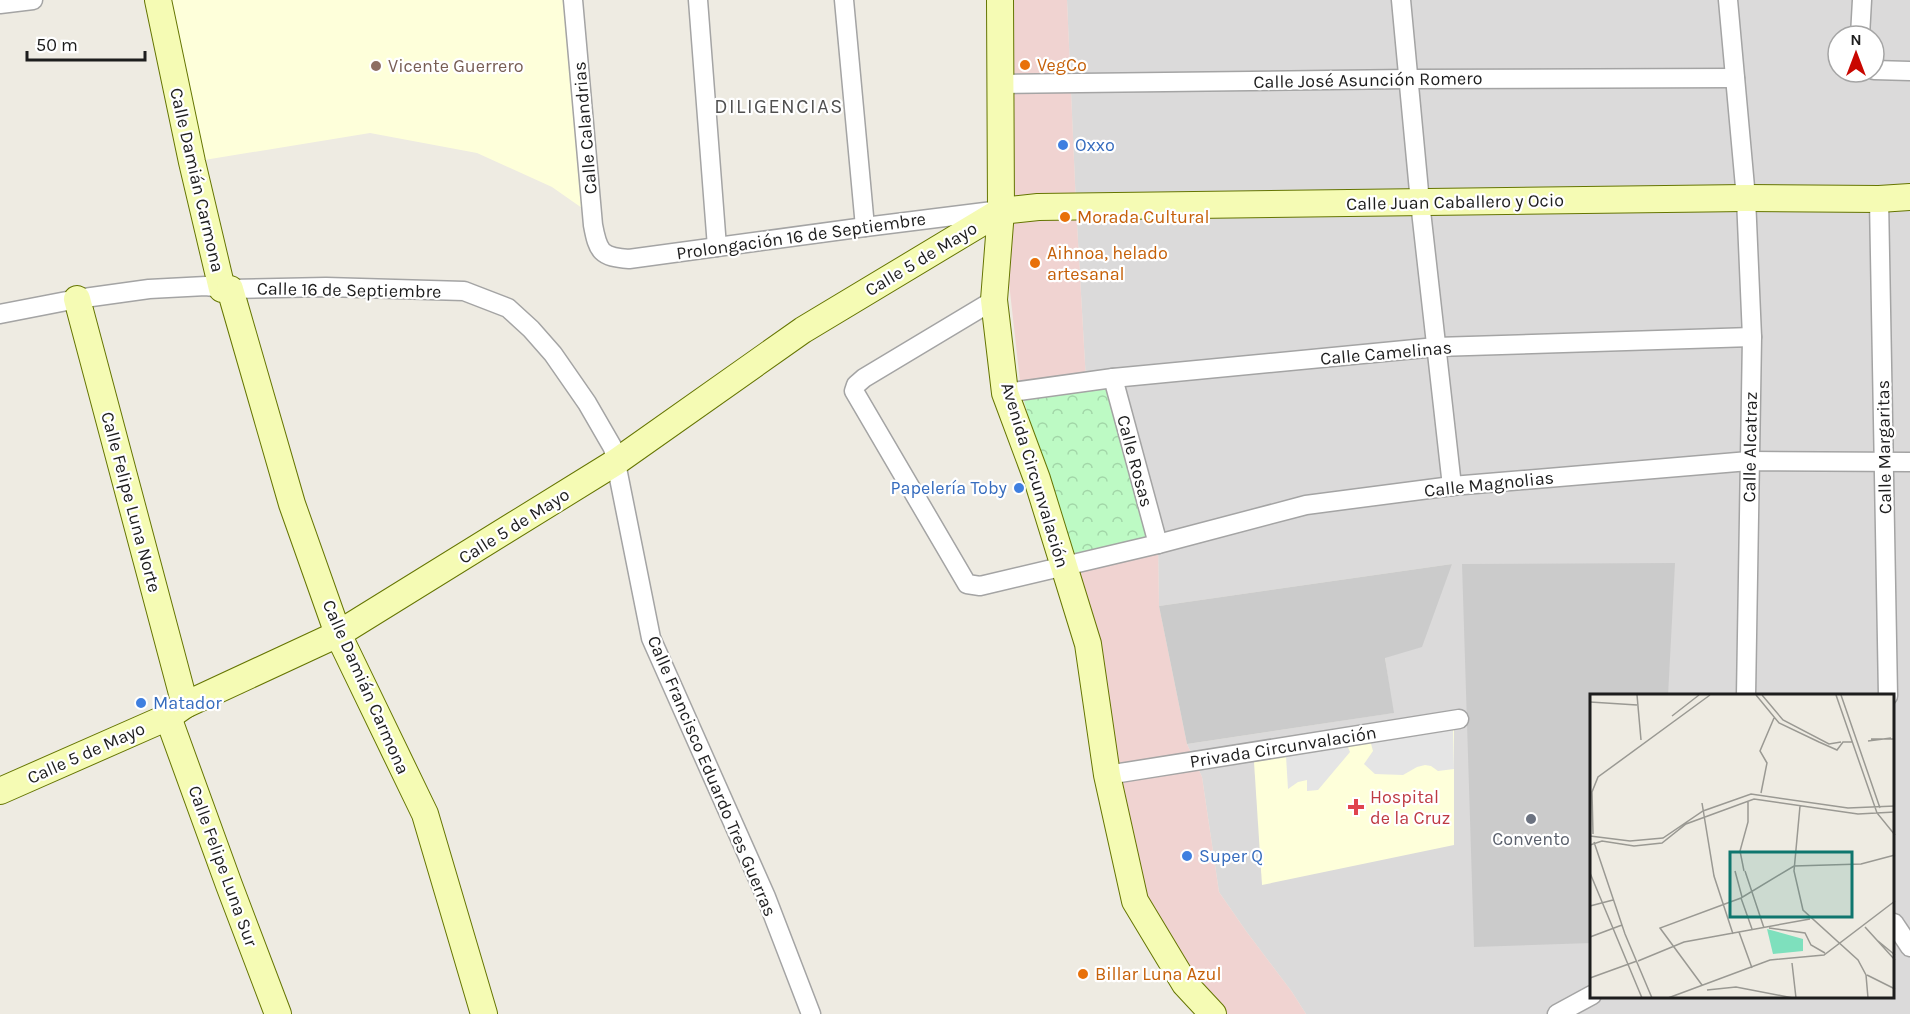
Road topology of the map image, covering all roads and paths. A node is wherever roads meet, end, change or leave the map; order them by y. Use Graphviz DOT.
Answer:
graph roads {
  1 [pos="33,0"];
  2 [pos="140,0"];
  3 [pos="158,0"];
  4 [pos="573,0"];
  5 [pos="698,0"];
  6 [pos="844,0"];
  7 [pos="1000,0"];
  8 [pos="1401,0"];
  9 [pos="1728,0"];
  10 [pos="1862,0"];
  11 [pos="0,4"];
  12 [pos="1861,24"];
  13 [pos="1886,70"];
  14 [pos="1910,71"];
  15 [pos="1735,78"];
  16 [pos="1408,79"];
  17 [pos="1002,84"];
  18 [pos="1910,197"];
  19 [pos="1746,198"];
  20 [pos="1879,199"];
  21 [pos="1420,202"];
  22 [pos="1001,211"];
  23 [pos="865,227"];
  24 [pos="717,247"];
  25 [pos="603,254"];
  26 [pos="219,288"];
  27 [pos="77,299"];
  28 [pos="994,300"];
  29 [pos="0,314"];
  30 [pos="1752,337"];
  31 [pos="1436,347"];
  32 [pos="1113,378"];
  33 [pos="1013,391"];
  34 [pos="1749,461"];
  35 [pos="1885,461"];
  36 [pos="616,462"];
  37 [pos="1910,462"];
  38 [pos="1452,486"];
  39 [pos="1158,544"];
  40 [pos="1070,565"];
  41 [pos="338,633"];
  42 [pos="1746,694"];
  43 [pos="1888,694"];
  44 [pos="177,711"];
  45 [pos="1459,719"];
  46 [pos="1107,775"];
  47 [pos="0,791"];
  48 [pos="1910,918"];
  49 [pos="1895,921"];
  50 [pos="1895,924"];
  51 [pos="1910,947"];
  52 [pos="1590,996"];
  53 [pos="278,1014"];
  54 [pos="484,1014"];
  55 [pos="811,1014"];
  56 [pos="1213,1014"];
  57 [pos="1557,1014"];
  1 -- 11 [label="street"];
  2 -- 26 [label="street, Calle Damián Carmona"];
  3 -- 26 [label="street, Calle Damián Carmona"];
  4 -- 25 [label="street, Calle Calandrias"];
  5 -- 24 [label="street"];
  6 -- 23 [label="street"];
  7 -- 17 [label="street"];
  8 -- 16 [label="street"];
  9 -- 15 [label="street, Calle Alcatraz"];
  10 -- 12 [label="street"];
  13 -- 14 [label="street"];
  15 -- 16 [label="street, Calle José Asunción Romero"];
  15 -- 19 [label="street, Calle Alcatraz"];
  16 -- 17 [label="street, Calle José Asunción Romero"];
  16 -- 21 [label="street"];
  17 -- 22 [label="street"];
  18 -- 20 [label="street, Calle Juan Caballero y Ocio"];
  19 -- 20 [label="street, Calle Juan Caballero y Ocio"];
  19 -- 21 [label="street, Calle Juan Caballero y Ocio"];
  19 -- 30 [label="street, Calle Alcatraz"];
  20 -- 35 [label="street, Calle Margaritas"];
  21 -- 22 [label="street, Calle Juan Caballero y Ocio"];
  21 -- 31 [label="street"];
  22 -- 23 [label="street, Prolongación 16 de Septiembre"];
  22 -- 28 [label="street, Avenida Circunvalación"];
  22 -- 33 [label="street, Avenida Circunvalación"];
  22 -- 36 [label="street, Calle 5 de Mayo"];
  23 -- 24 [label="street, Prolongación 16 de Septiembre"];
  24 -- 25 [label="street, Prolongación 16 de Septiembre"];
  26 -- 27 [label="street, Calle 16 de Septiembre"];
  26 -- 36 [label="street, Calle 16 de Septiembre"];
  26 -- 41 [label="street, Calle Damián Carmona"];
  27 -- 29 [label="street, Calle 16 de Septiembre"];
  27 -- 44 [label="street, Calle Felipe Luna Norte"];
  28 -- 33 [label="street, Avenida Circunvalación"];
  28 -- 40 [label="street, Calle Magnolias"];
  30 -- 31 [label="street, Calle Camelinas"];
  30 -- 34 [label="street, Calle Alcatraz"];
  31 -- 32 [label="street, Calle Camelinas"];
  31 -- 38 [label="street"];
  32 -- 33 [label="street, Calle Camelinas"];
  32 -- 39 [label="street, Calle Rosas"];
  33 -- 40 [label="street, Avenida Circunvalación"];
  34 -- 35 [label="street, Calle Magnolias"];
  34 -- 38 [label="street, Calle Magnolias"];
  34 -- 42 [label="street, Calle Alcatraz"];
  35 -- 37 [label="street, Calle Magnolias"];
  35 -- 43 [label="street, Calle Margaritas"];
  36 -- 41 [label="street, Calle 5 de Mayo"];
  36 -- 55 [label="street, Calle Francisco Eduardo Tres Guerras"];
  38 -- 39 [label="street, Calle Magnolias"];
  39 -- 40 [label="street, Calle Magnolias"];
  40 -- 46 [label="street, Avenida Circunvalación"];
  41 -- 44 [label="street, Calle 5 de Mayo"];
  41 -- 54 [label="street, Calle Damián Carmona"];
  44 -- 47 [label="street, Calle 5 de Mayo"];
  44 -- 53 [label="street, Calle Felipe Luna Sur"];
  45 -- 46 [label="street, Privada Circunvalación"];
  46 -- 56 [label="street, Avenida Circunvalación"];
  48 -- 49 [label="street"];
  50 -- 51 [label="street"];
  52 -- 57 [label="street"];
}
